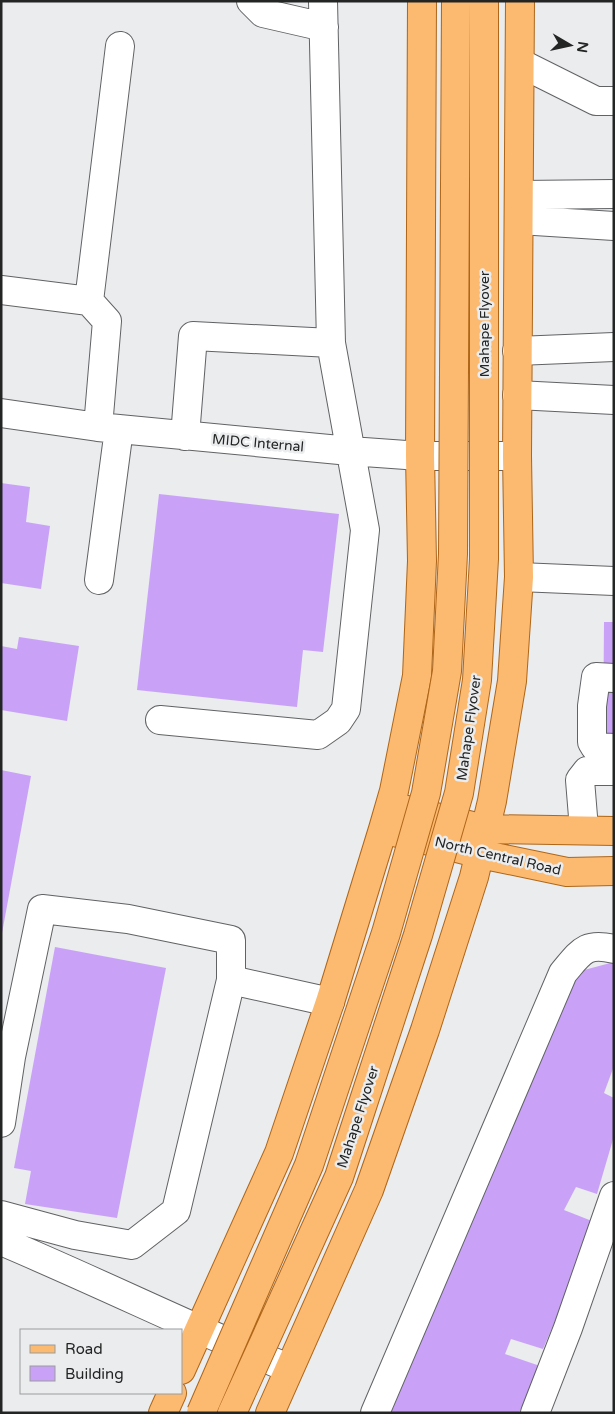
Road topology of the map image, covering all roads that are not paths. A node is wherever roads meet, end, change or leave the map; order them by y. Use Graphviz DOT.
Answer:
graph roads {
  1 [pos="251,1"];
  2 [pos="422,1"];
  3 [pos="456,1"];
  4 [pos="484,1"];
  5 [pos="520,1"];
  6 [pos="324,14"];
  7 [pos="120,46"];
  8 [pos="520,63"];
  9 [pos="614,101"];
  10 [pos="614,194"];
  11 [pos="519,208"];
  12 [pos="614,226"];
  13 [pos="1,290"];
  14 [pos="89,301"];
  15 [pos="332,343"];
  16 [pos="614,346"];
  17 [pos="518,351"];
  18 [pos="517,395"];
  19 [pos="614,400"];
  20 [pos="1,412"];
  21 [pos="108,428"];
  22 [pos="185,436"];
  23 [pos="350,451"];
  24 [pos="420,456"];
  25 [pos="517,456"];
  26 [pos="519,578"];
  27 [pos="99,580"];
  28 [pos="614,581"];
  29 [pos="614,678"];
  30 [pos="160,720"];
  31 [pos="614,748"];
  32 [pos="614,771"];
  33 [pos="387,817"];
  34 [pos="584,829"];
  35 [pos="614,831"];
  36 [pos="482,842"];
  37 [pos="614,871"];
  38 [pos="614,949"];
  39 [pos="230,980"];
  40 [pos="330,1002"];
  41 [pos="1,1123"];
  42 [pos="614,1196"];
  43 [pos="1,1215"];
  44 [pos="1,1241"];
  45 [pos="199,1330"];
  46 [pos="182,1368"];
  47 [pos="288,1368"];
  48 [pos="172,1394"];
  49 [pos="163,1413"];
  50 [pos="201,1413"];
  51 [pos="232,1413"];
  52 [pos="270,1413"];
  53 [pos="375,1413"];
  54 [pos="535,1413"];
  1 -- 6 [label="street"];
  2 -- 24 [label="main road"];
  3 -- 50 [label="main road, bridge"];
  4 -- 51 [label="main road, Mahape Flyover, bridge"];
  5 -- 8 [label="main road"];
  6 -- 15 [label="street"];
  7 -- 14 [label="street"];
  8 -- 9 [label="street"];
  8 -- 11 [label="main road"];
  10 -- 11 [label="street"];
  11 -- 12 [label="street"];
  11 -- 17 [label="main road"];
  13 -- 14 [label="street"];
  14 -- 21 [label="street"];
  15 -- 22 [label="street"];
  15 -- 23 [label="street"];
  16 -- 17 [label="street"];
  17 -- 18 [label="main road"];
  18 -- 19 [label="street"];
  18 -- 25 [label="main road"];
  20 -- 21 [label="street, MIDC Internal"];
  21 -- 22 [label="street, MIDC Internal"];
  21 -- 27 [label="street"];
  22 -- 23 [label="street, MIDC Internal"];
  23 -- 24 [label="street, MIDC Internal"];
  23 -- 30 [label="street"];
  24 -- 25 [label="street, MIDC Internal"];
  24 -- 33 [label="main road"];
  25 -- 26 [label="main road"];
  26 -- 28 [label="street"];
  26 -- 36 [label="main road"];
  29 -- 31 [label="street"];
  32 -- 34 [label="street"];
  33 -- 36 [label="main road, North Central Road"];
  33 -- 40 [label="main road"];
  34 -- 35 [label="main road, North Central Road"];
  34 -- 36 [label="main road, North Central Road"];
  36 -- 37 [label="main road, North Central Road"];
  36 -- 47 [label="main road"];
  38 -- 53 [label="street"];
  39 -- 40 [label="street"];
  39 -- 41 [label="street"];
  39 -- 43 [label="street"];
  40 -- 45 [label="main road"];
  42 -- 54 [label="street"];
  44 -- 45 [label="street"];
  45 -- 46 [label="main road"];
  45 -- 47 [label="street"];
  47 -- 52 [label="main road"];
  48 -- 49 [label="main road"];
}
